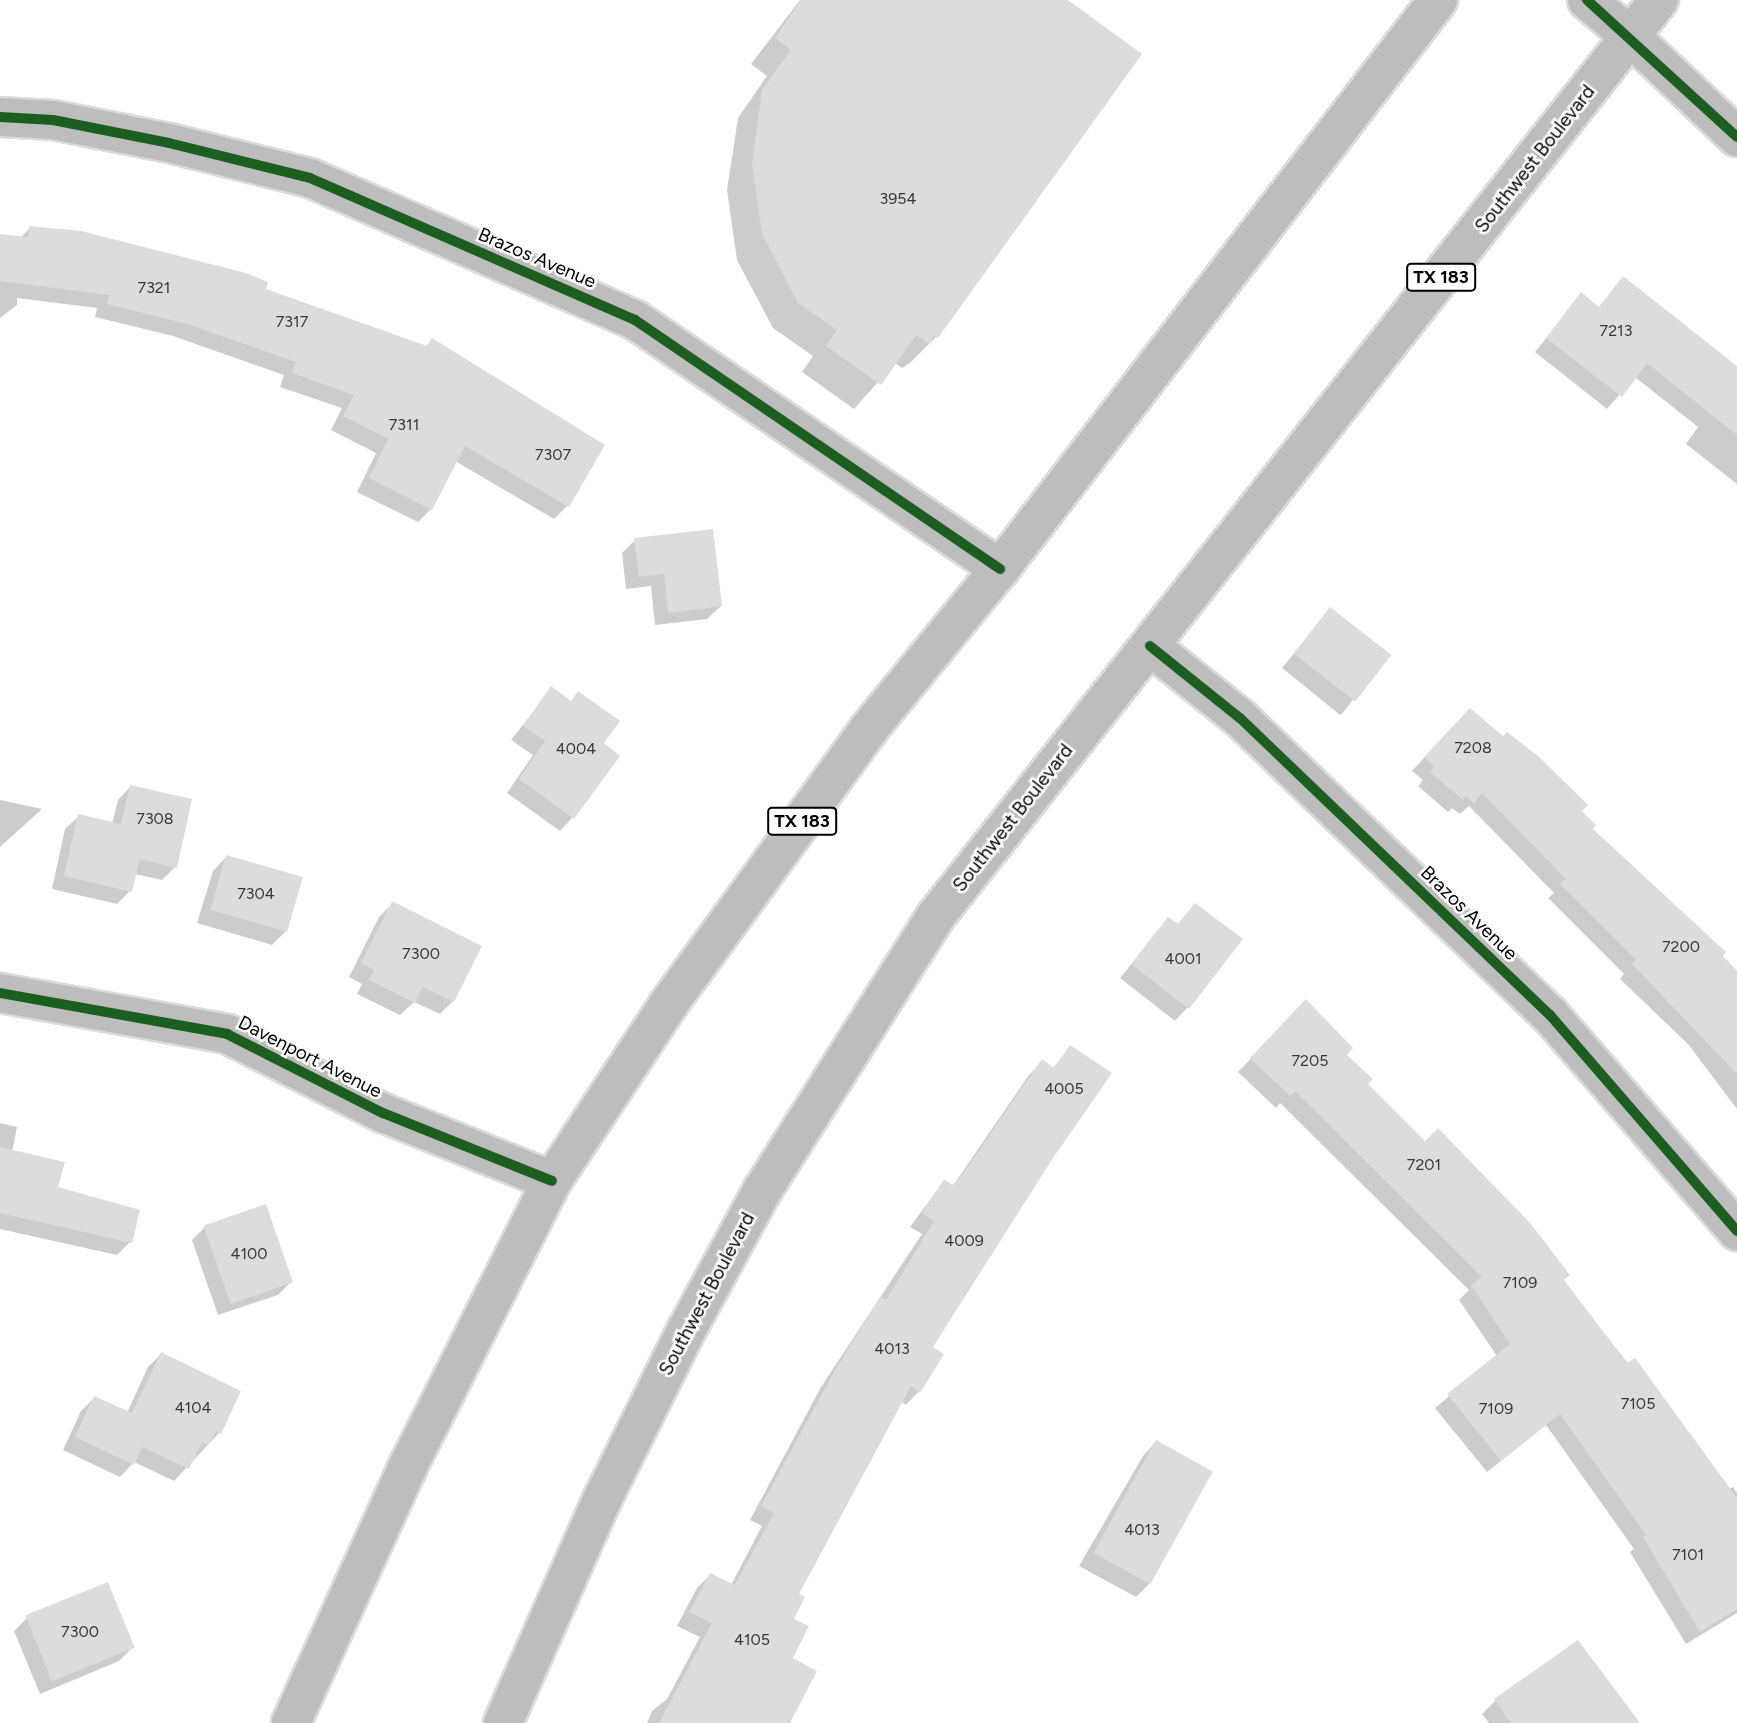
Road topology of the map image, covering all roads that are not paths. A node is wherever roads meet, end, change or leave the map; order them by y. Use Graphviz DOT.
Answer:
graph roads {
  1 [pos="1438,0"];
  2 [pos="1587,0"];
  3 [pos="1659,0"];
  4 [pos="1631,37"];
  5 [pos="0,117"];
  6 [pos="1737,137"];
  7 [pos="1000,569"];
  8 [pos="1150,646"];
  9 [pos="0,993"];
  10 [pos="552,1181"];
  11 [pos="1737,1230"];
  12 [pos="291,1723"];
  13 [pos="503,1723"];
  1 -- 7 [label="main road, TX 183"];
  2 -- 4 [label="main road"];
  3 -- 4 [label="main road, Southwest Boulevard / TX 183"];
  4 -- 6 [label="main road"];
  4 -- 8 [label="main road, Southwest Boulevard / TX 183"];
  5 -- 7 [label="main road, Brazos Avenue"];
  7 -- 10 [label="main road, TX 183"];
  8 -- 11 [label="main road, Brazos Avenue"];
  8 -- 13 [label="main road, Southwest Boulevard / TX 183"];
  9 -- 10 [label="main road, Davenport Avenue"];
  10 -- 12 [label="main road, TX 183"];
}
